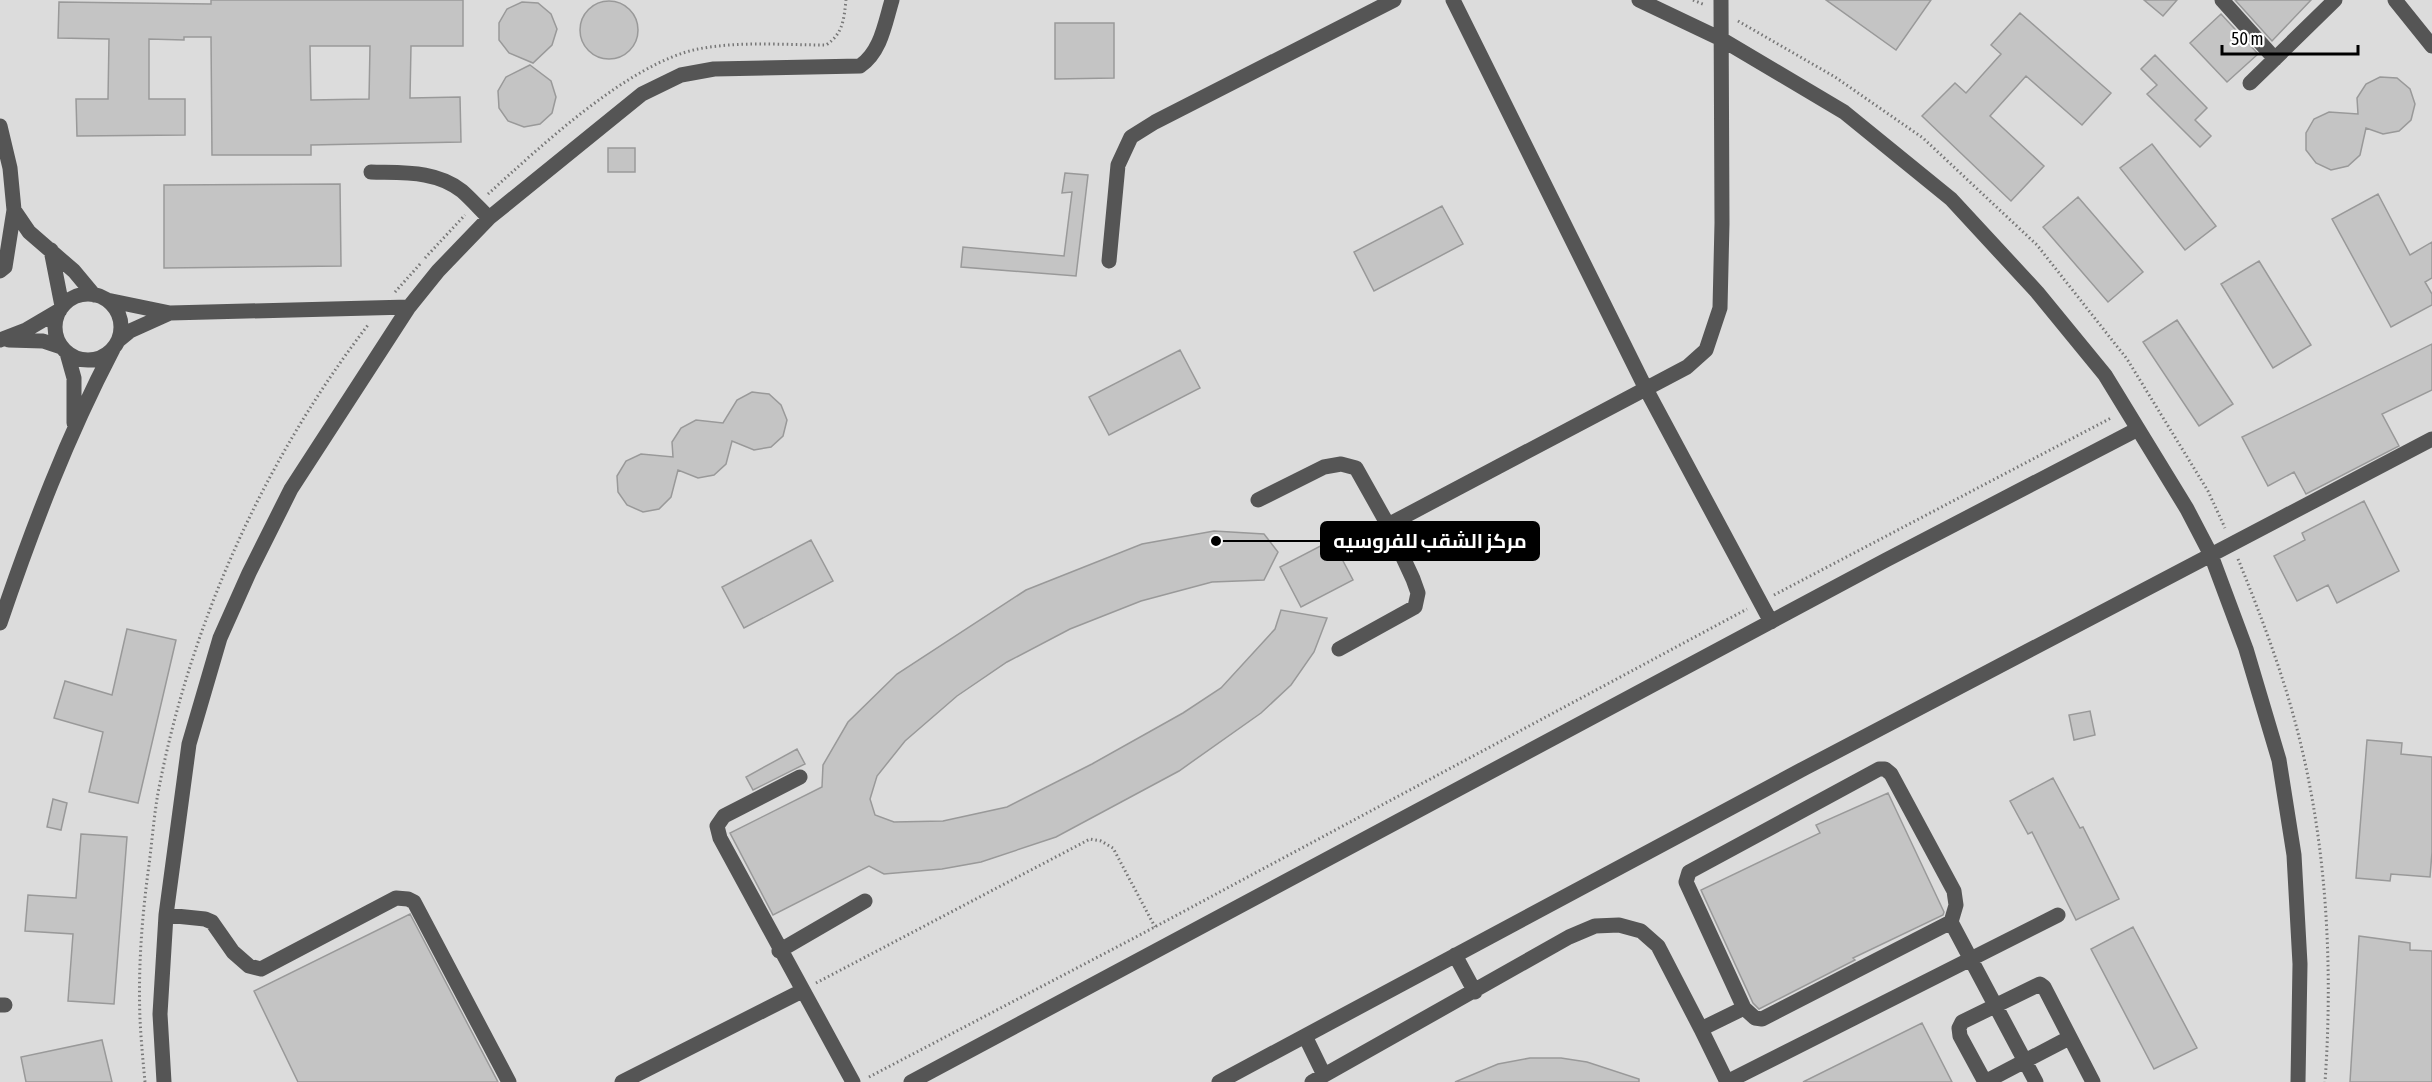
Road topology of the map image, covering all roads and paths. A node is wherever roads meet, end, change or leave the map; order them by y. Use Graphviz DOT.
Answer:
graph roads {
  1 [pos="846,0"];
  2 [pos="892,0"];
  3 [pos="1394,0"];
  4 [pos="1453,0"];
  5 [pos="1639,0"];
  6 [pos="1693,0"];
  7 [pos="2222,0"];
  8 [pos="2335,0"];
  9 [pos="2396,0"];
  10 [pos="1721,6"];
  11 [pos="1721,39"];
  12 [pos="2432,46"];
  13 [pos="2275,59"];
  14 [pos="2250,83"];
  15 [pos="0,126"];
  16 [pos="5,168"];
  17 [pos="371,172"];
  18 [pos="476,205"];
  19 [pos="14,210"];
  20 [pos="489,218"];
  21 [pos="51,250"];
  22 [pos="1109,261"];
  23 [pos="0,271"];
  24 [pos="101,297"];
  25 [pos="381,307"];
  26 [pos="409,307"];
  27 [pos="61,308"];
  28 [pos="170,313"];
  29 [pos="2,340"];
  30 [pos="116,345"];
  31 [pos="64,350"];
  32 [pos="1646,389"];
  33 [pos="2126,410"];
  34 [pos="2138,429"];
  35 [pos="74,432"];
  36 [pos="2432,439"];
  37 [pos="1258,500"];
  38 [pos="1388,525"];
  39 [pos="2233,544"];
  40 [pos="2211,555"];
  41 [pos="1760,602"];
  42 [pos="1771,622"];
  43 [pos="0,623"];
  44 [pos="1339,649"];
  45 [pos="800,777"];
  46 [pos="865,901"];
  47 [pos="166,915"];
  48 [pos="2058,915"];
  49 [pos="1952,922"];
  50 [pos="1155,927"];
  51 [pos="779,951"];
  52 [pos="1455,956"];
  53 [pos="1970,958"];
  54 [pos="802,991"];
  55 [pos="1475,992"];
  56 [pos="1995,1005"];
  57 [pos="1744,1008"];
  58 [pos="1701,1029"];
  59 [pos="1305,1036"];
  60 [pos="2069,1038"];
  61 [pos="2026,1062"];
  62 [pos="1318,1079"];
  63 [pos="145,1082"];
  64 [pos="164,1082"];
  65 [pos="509,1082"];
  66 [pos="622,1082"];
  67 [pos="853,1082"];
  68 [pos="859,1082"];
  69 [pos="911,1082"];
  70 [pos="1219,1082"];
  71 [pos="1727,1082"];
  72 [pos="1985,1082"];
  73 [pos="2036,1082"];
  74 [pos="2093,1082"];
  75 [pos="2298,1082"];
  76 [pos="2325,1082"];
  1 -- 18 [label="path"];
  2 -- 20 [label="lane"];
  3 -- 22 [label="lane"];
  4 -- 32 [label="lane"];
  5 -- 11 [label="lane"];
  6 -- 10 [label="path"];
  7 -- 13 [label="lane"];
  8 -- 13 [label="lane"];
  9 -- 12 [label="lane"];
  10 -- 11 [label="lane"];
  10 -- 39 [label="path"];
  11 -- 32 [label="lane"];
  11 -- 33 [label="lane"];
  13 -- 14 [label="lane"];
  15 -- 16 [label="lane"];
  16 -- 19 [label="lane"];
  17 -- 18 [label="lane"];
  18 -- 20 [label="lane"];
  18 -- 25 [label="path"];
  19 -- 21 [label="lane"];
  19 -- 23 [label="lane"];
  20 -- 26 [label="lane"];
  21 -- 24 [label="lane"];
  21 -- 27 [label="lane"];
  24 -- 27 [label="lane"];
  24 -- 28 [label="lane"];
  24 -- 30 [label="lane"];
  25 -- 26 [label="lane"];
  25 -- 28 [label="lane"];
  25 -- 63 [label="path"];
  26 -- 47 [label="lane"];
  27 -- 29 [label="lane"];
  27 -- 31 [label="lane"];
  28 -- 30 [label="lane"];
  29 -- 31 [label="lane"];
  30 -- 31 [label="lane"];
  30 -- 35 [label="lane"];
  31 -- 35 [label="lane"];
  32 -- 38 [label="lane"];
  32 -- 41 [label="lane"];
  33 -- 34 [label="lane"];
  33 -- 41 [label="path"];
  34 -- 40 [label="lane"];
  34 -- 42 [label="lane"];
  35 -- 43 [label="lane"];
  36 -- 39 [label="lane"];
  37 -- 38 [label="lane"];
  38 -- 44 [label="lane"];
  39 -- 40 [label="lane"];
  39 -- 76 [label="path"];
  40 -- 52 [label="lane"];
  40 -- 75 [label="lane"];
  41 -- 42 [label="lane"];
  41 -- 50 [label="path"];
  42 -- 69 [label="lane"];
  45 -- 51 [label="lane"];
  46 -- 51 [label="lane"];
  47 -- 64 [label="lane"];
  47 -- 65 [label="lane"];
  48 -- 53 [label="lane"];
  49 -- 53 [label="lane"];
  49 -- 57 [label="lane"];
  49 -- 57 [label="lane"];
  50 -- 54 [label="path"];
  50 -- 68 [label="path"];
  51 -- 54 [label="lane"];
  52 -- 55 [label="lane"];
  52 -- 59 [label="lane"];
  53 -- 56 [label="lane"];
  53 -- 71 [label="lane"];
  54 -- 66 [label="lane"];
  54 -- 67 [label="lane"];
  55 -- 58 [label="lane"];
  55 -- 62 [label="lane"];
  56 -- 60 [label="lane"];
  56 -- 61 [label="lane"];
  56 -- 72 [label="lane"];
  57 -- 58 [label="lane"];
  58 -- 71 [label="lane"];
  59 -- 62 [label="lane"];
  59 -- 70 [label="lane"];
  60 -- 61 [label="lane"];
  60 -- 74 [label="lane"];
  61 -- 72 [label="lane"];
  61 -- 73 [label="lane"];
}
